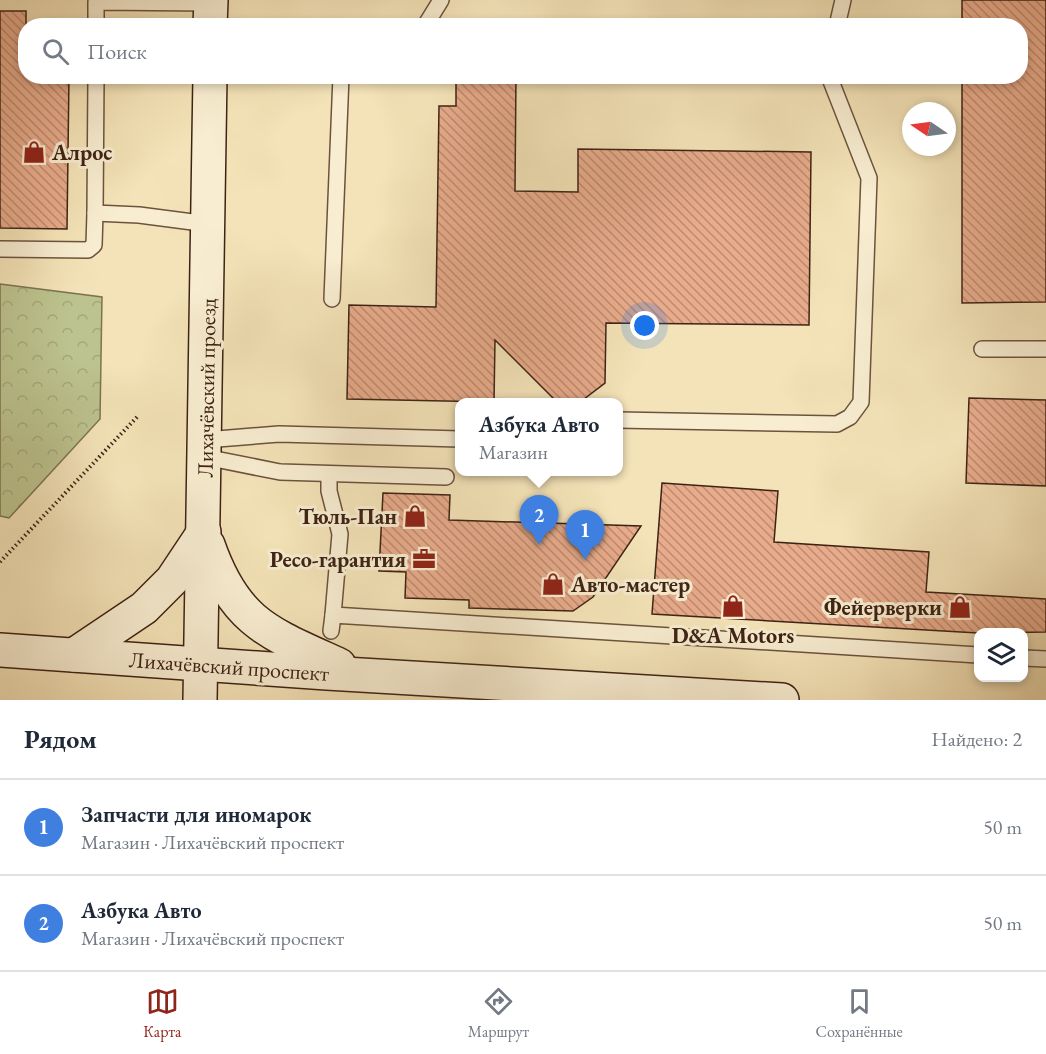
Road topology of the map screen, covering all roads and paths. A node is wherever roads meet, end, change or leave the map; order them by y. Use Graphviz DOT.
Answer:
graph roads {
  1 [pos="441,0"];
  2 [pos="843,0"];
  3 [pos="94,1"];
  4 [pos="210,10"];
  5 [pos="95,18"];
  6 [pos="430,18"];
  7 [pos="839,18"];
  8 [pos="96,84"];
  9 [pos="210,84"];
  10 [pos="340,84"];
  11 [pos="832,84"];
  12 [pos="95,213"];
  13 [pos="208,224"];
  14 [pos="0,249"];
  15 [pos="332,299"];
  16 [pos="982,349"];
  17 [pos="1046,349"];
  18 [pos="137,417"];
  19 [pos="623,420"];
  20 [pos="455,439"];
  21 [pos="205,449"];
  22 [pos="329,474"];
  23 [pos="446,477"];
  24 [pos="204,532"];
  25 [pos="0,562"];
  26 [pos="333,615"];
  27 [pos="331,631"];
  28 [pos="0,650"];
  29 [pos="74,655"];
  30 [pos="974,655"];
  31 [pos="1028,658"];
  32 [pos="1046,659"];
  33 [pos="201,664"];
  34 [pos="360,675"];
  35 [pos="200,700"];
  36 [pos="782,700"];
  1 -- 6 [label="lane"];
  2 -- 7 [label="lane"];
  3 -- 4 [label="lane"];
  3 -- 5 [label="lane"];
  8 -- 12 [label="lane"];
  9 -- 13 [label="main road, Лихачёвский проезд"];
  10 -- 15 [label="lane"];
  11 -- 19 [label="lane"];
  12 -- 13 [label="lane"];
  12 -- 14 [label="lane"];
  13 -- 21 [label="main road, Лихачёвский проезд"];
  16 -- 17 [label="lane"];
  18 -- 25 [label="path"];
  20 -- 21 [label="lane"];
  21 -- 22 [label="lane"];
  21 -- 24 [label="main road, Лихачёвский проезд"];
  22 -- 23 [label="lane"];
  22 -- 26 [label="lane"];
  24 -- 29 [label="main road"];
  24 -- 33 [label="main road, Лихачёвский проезд"];
  24 -- 34 [label="main road"];
  26 -- 27 [label="lane"];
  26 -- 30 [label="lane"];
  28 -- 29 [label="main road, Лихачёвский проспект"];
  29 -- 33 [label="main road, Лихачёвский проспект"];
  31 -- 32 [label="lane"];
  33 -- 34 [label="main road, Лихачёвский проспект"];
  33 -- 35 [label="main road, Лихачёвский проезд"];
  34 -- 36 [label="main road, Лихачёвский проспект"];
}
